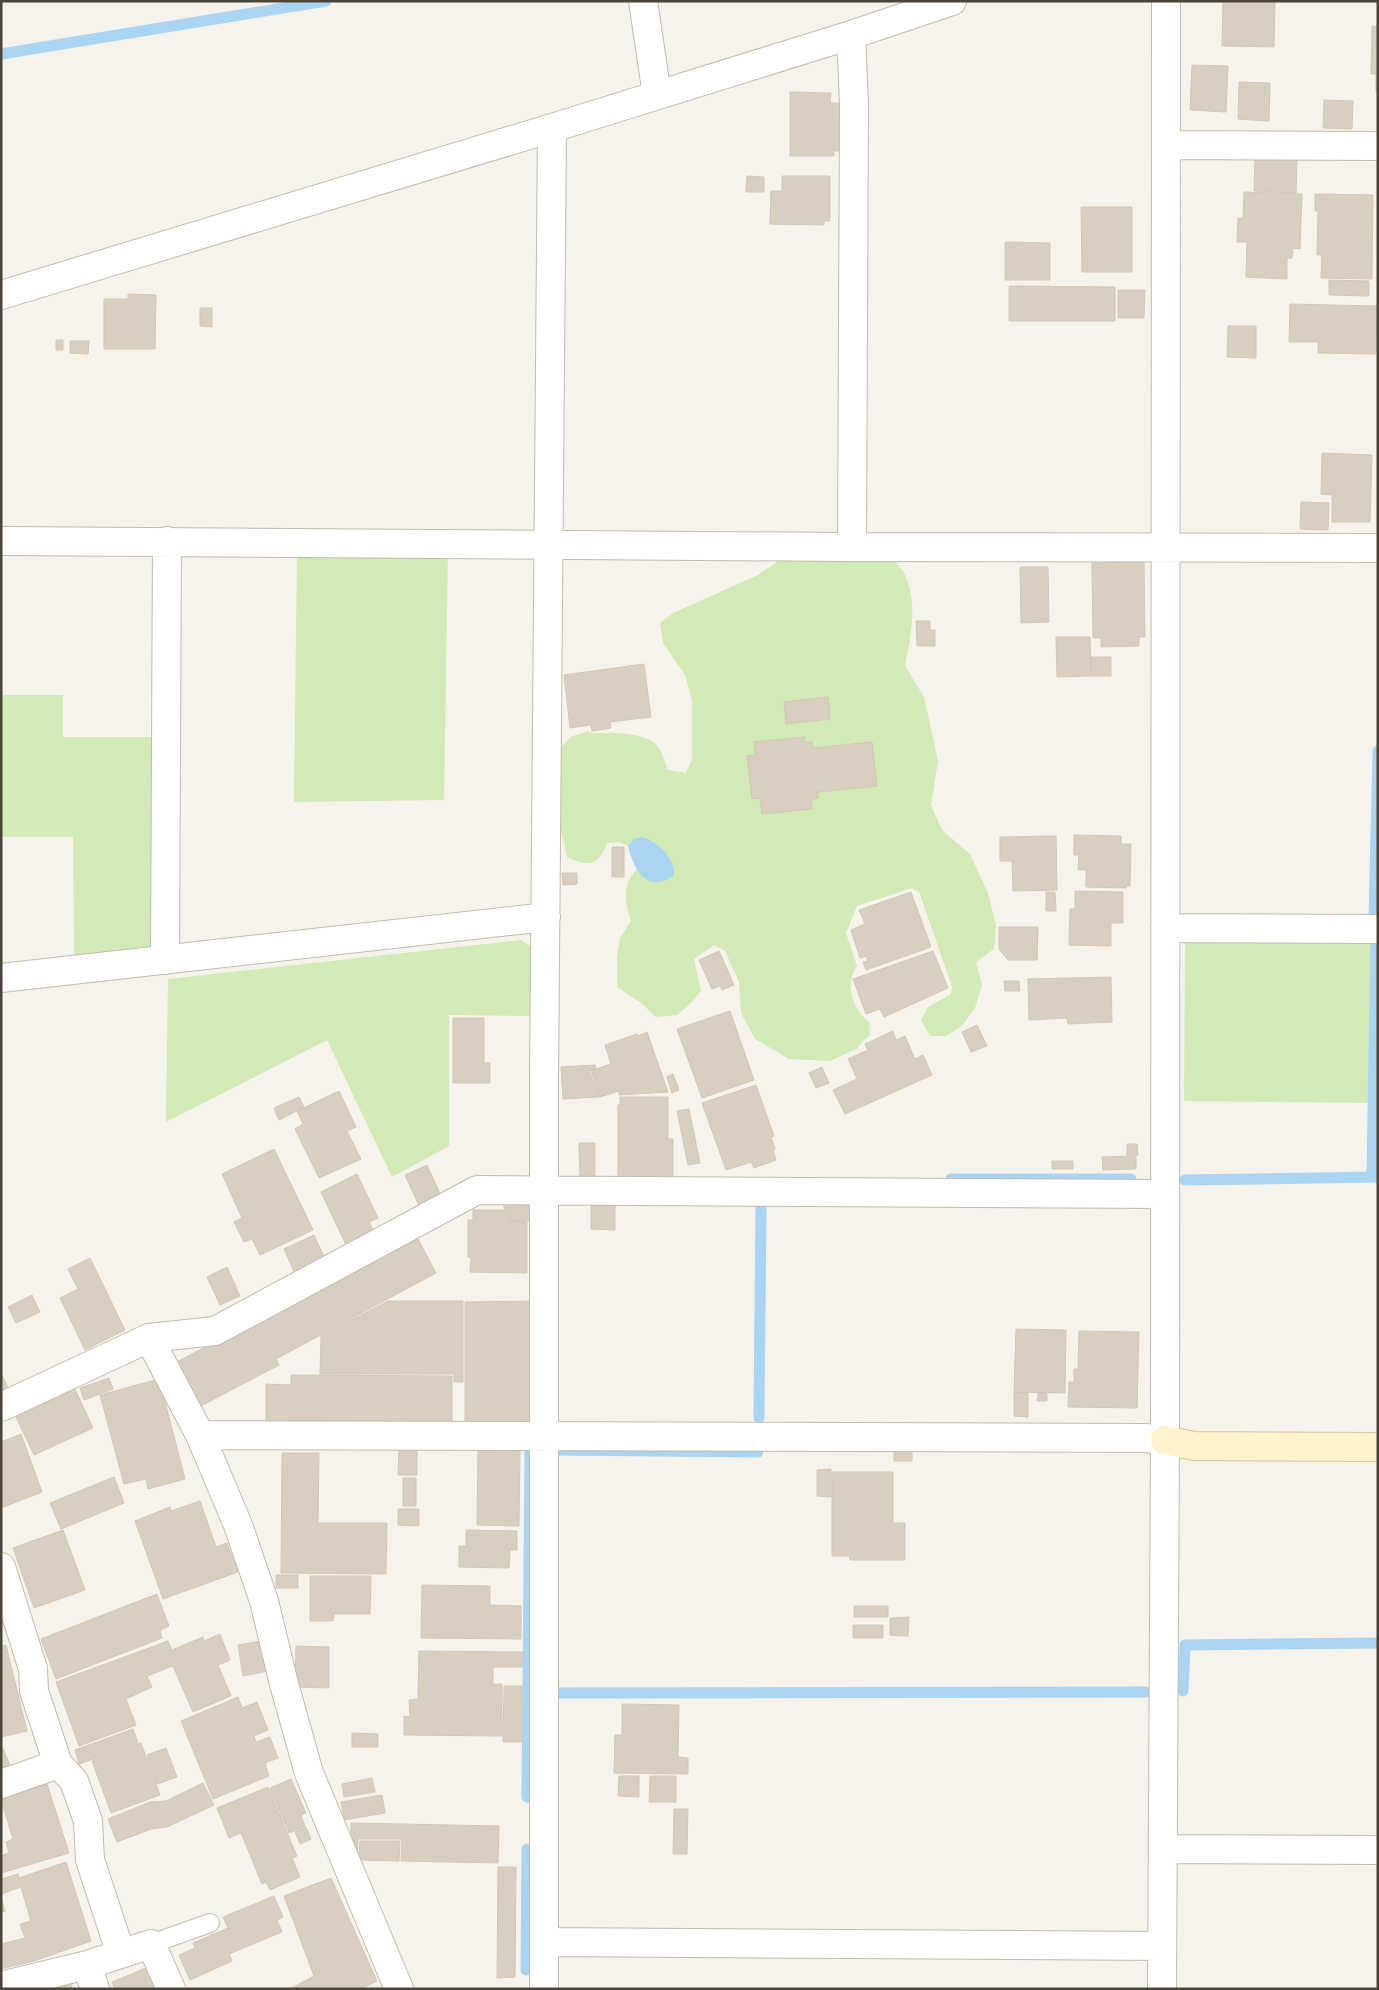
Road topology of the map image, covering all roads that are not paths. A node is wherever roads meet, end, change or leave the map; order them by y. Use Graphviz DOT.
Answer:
graph roads {
  1 [pos="643,1"];
  2 [pos="1166,1"];
  3 [pos="935,4"];
  4 [pos="851,35"];
  5 [pos="657,95"];
  6 [pos="552,128"];
  7 [pos="1166,145"];
  8 [pos="1378,146"];
  9 [pos="1,295"];
  10 [pos="1,541"];
  11 [pos="167,542"];
  12 [pos="548,544"];
  13 [pos="852,547"];
  14 [pos="1165,548"];
  15 [pos="1378,548"];
  16 [pos="546,917"];
  17 [pos="1165,928"];
  18 [pos="1378,929"];
  19 [pos="165,960"];
  20 [pos="1,978"];
  21 [pos="544,1192"];
  22 [pos="1165,1194"];
  23 [pos="149,1338"];
  24 [pos="1,1408"];
  25 [pos="200,1435"];
  26 [pos="545,1438"];
  27 [pos="1165,1440"];
  28 [pos="1378,1447"];
  29 [pos="1,1568"];
  30 [pos="58,1764"];
  31 [pos="1,1784"];
  32 [pos="1164,1849"];
  33 [pos="1378,1850"];
  34 [pos="210,1923"];
  35 [pos="544,1942"];
  36 [pos="150,1944"];
  37 [pos="1162,1946"];
  38 [pos="121,1954"];
  39 [pos="91,1977"];
  40 [pos="1,1986"];
  41 [pos="171,1989"];
  42 [pos="399,1989"];
  43 [pos="408,1989"];
  44 [pos="544,1989"];
  45 [pos="1162,1989"];
  1 -- 5 [label="street"];
  2 -- 7 [label="street"];
  3 -- 4 [label="street"];
  4 -- 5 [label="street"];
  4 -- 13 [label="street"];
  5 -- 6 [label="street"];
  6 -- 9 [label="street"];
  6 -- 12 [label="street"];
  7 -- 8 [label="street"];
  7 -- 14 [label="street"];
  10 -- 11 [label="street"];
  11 -- 12 [label="street"];
  11 -- 19 [label="street"];
  12 -- 13 [label="street"];
  12 -- 16 [label="street"];
  13 -- 14 [label="street"];
  14 -- 15 [label="street"];
  14 -- 17 [label="street"];
  16 -- 19 [label="street"];
  16 -- 21 [label="street"];
  17 -- 18 [label="street"];
  17 -- 22 [label="street"];
  19 -- 20 [label="street"];
  21 -- 22 [label="street"];
  21 -- 23 [label="street"];
  21 -- 26 [label="street"];
  22 -- 27 [label="street"];
  23 -- 24 [label="street"];
  23 -- 25 [label="street"];
  25 -- 26 [label="street"];
  25 -- 42 [label="street"];
  26 -- 27 [label="street"];
  26 -- 35 [label="street"];
  27 -- 28 [label="street"];
  27 -- 32 [label="street"];
  29 -- 30 [label="street"];
  30 -- 31 [label="street"];
  30 -- 38 [label="street"];
  32 -- 33 [label="street"];
  32 -- 37 [label="street"];
  34 -- 36 [label="lane"];
  35 -- 37 [label="street"];
  35 -- 44 [label="street"];
  36 -- 38 [label="street"];
  36 -- 41 [label="street"];
  37 -- 45 [label="street"];
  38 -- 39 [label="street"];
  39 -- 40 [label="street"];
  42 -- 43 [label="street"];
}
